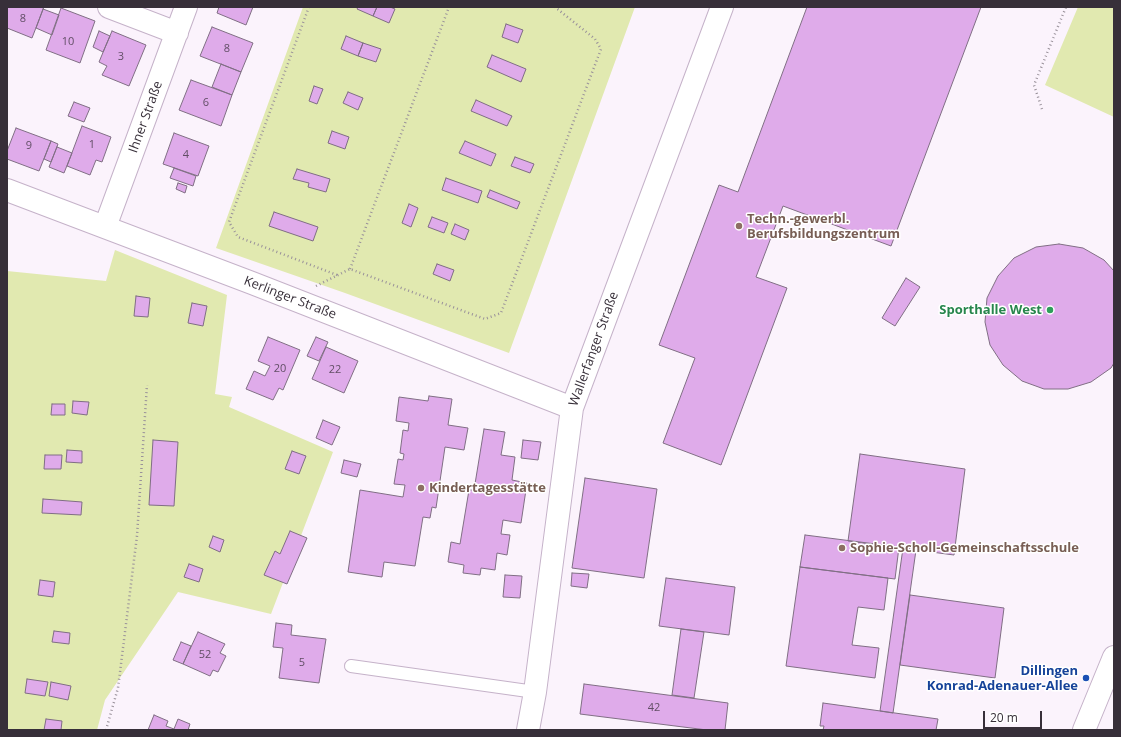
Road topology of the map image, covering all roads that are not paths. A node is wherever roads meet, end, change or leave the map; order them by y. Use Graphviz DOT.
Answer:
graph roads {
  1 [pos="109,7"];
  2 [pos="186,7"];
  3 [pos="722,7"];
  4 [pos="176,33"];
  5 [pos="7,190"];
  6 [pos="105,227"];
  7 [pos="572,408"];
  8 [pos="1114,657"];
  9 [pos="351,666"];
  10 [pos="535,692"];
  11 [pos="528,730"];
  12 [pos="1084,730"];
  1 -- 4 [label="street"];
  2 -- 4 [label="street, Ihner Straße"];
  3 -- 7 [label="street, Wallerfanger Straße"];
  4 -- 6 [label="street, Ihner Straße"];
  5 -- 6 [label="street, Kerlinger Straße"];
  6 -- 7 [label="street, Kerlinger Straße"];
  7 -- 10 [label="street, Wallerfanger Straße"];
  8 -- 12 [label="street"];
  9 -- 10 [label="lane"];
  10 -- 11 [label="street, Wallerfanger Straße"];
}
